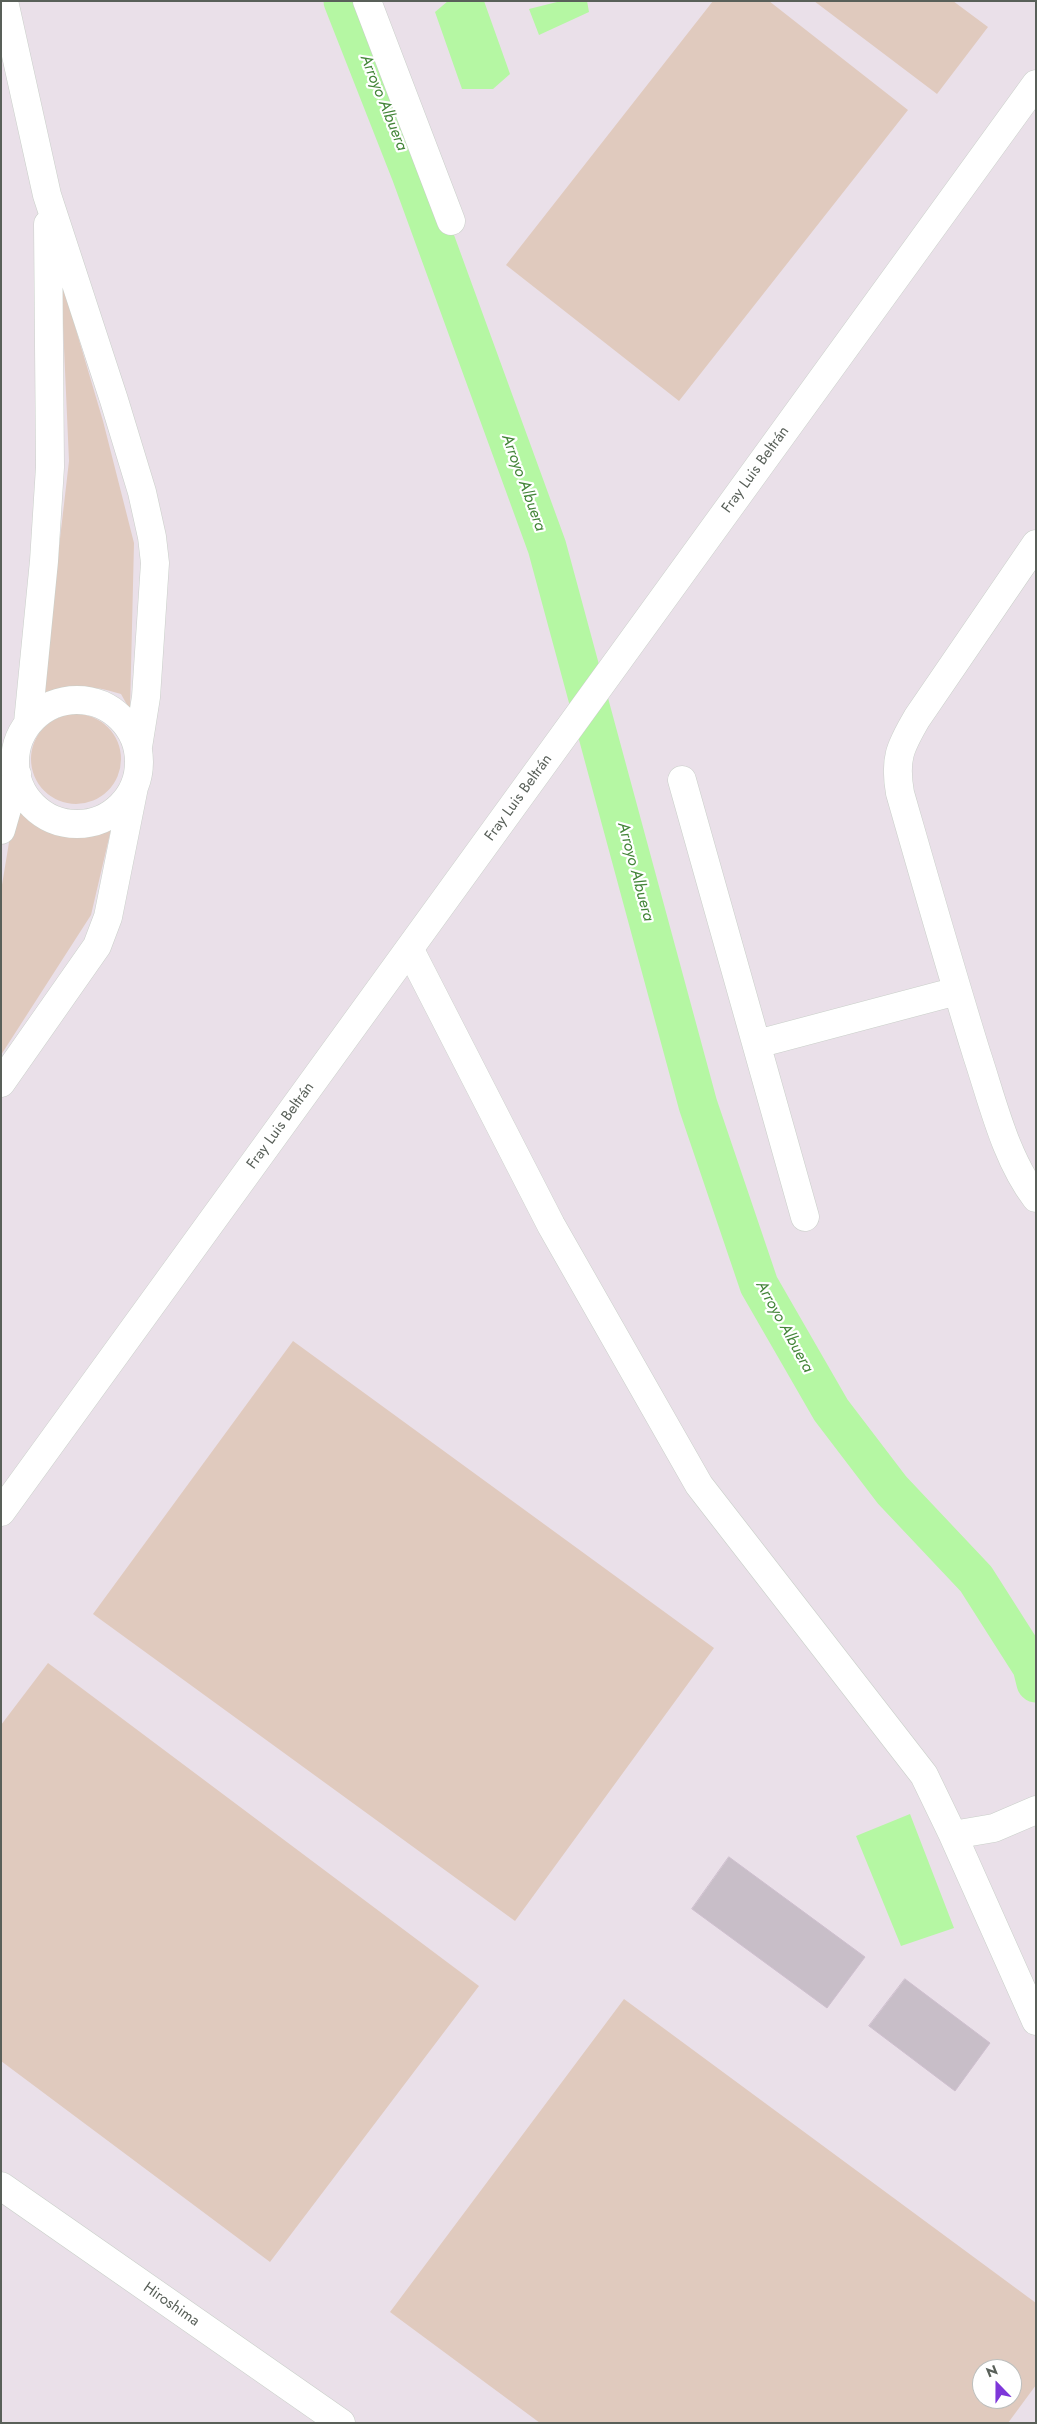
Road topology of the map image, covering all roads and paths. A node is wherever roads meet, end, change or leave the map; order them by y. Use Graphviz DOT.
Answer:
graph roads {
  1 [pos="4,1"];
  2 [pos="367,1"];
  3 [pos="1036,84"];
  4 [pos="47,195"];
  5 [pos="451,221"];
  6 [pos="1036,544"];
  7 [pos="28,723"];
  8 [pos="138,747"];
  9 [pos="17,774"];
  10 [pos="682,780"];
  11 [pos="134,786"];
  12 [pos="1,830"];
  13 [pos="410,950"];
  14 [pos="957,991"];
  15 [pos="756,1044"];
  16 [pos="1,1083"];
  17 [pos="1036,1198"];
  18 [pos="805,1217"];
  19 [pos="1,1512"];
  20 [pos="1036,1810"];
  21 [pos="953,1835"];
  22 [pos="1036,2021"];
  23 [pos="5,2197"];
  24 [pos="341,2423"];
  1 -- 4 [label="street"];
  2 -- 5 [label="street"];
  3 -- 13 [label="street, Fray Luis Beltrán"];
  4 -- 7 [label="street"];
  4 -- 8 [label="street"];
  6 -- 14 [label="street"];
  7 -- 8 [label="street"];
  7 -- 9 [label="street"];
  8 -- 11 [label="street"];
  9 -- 11 [label="street"];
  9 -- 12 [label="street"];
  10 -- 15 [label="street"];
  11 -- 16 [label="street"];
  13 -- 19 [label="street, Fray Luis Beltrán"];
  13 -- 21 [label="street"];
  14 -- 15 [label="street"];
  14 -- 17 [label="street"];
  15 -- 18 [label="street"];
  20 -- 21 [label="street"];
  21 -- 22 [label="street"];
  23 -- 24 [label="street, Hiroshima"];
}
